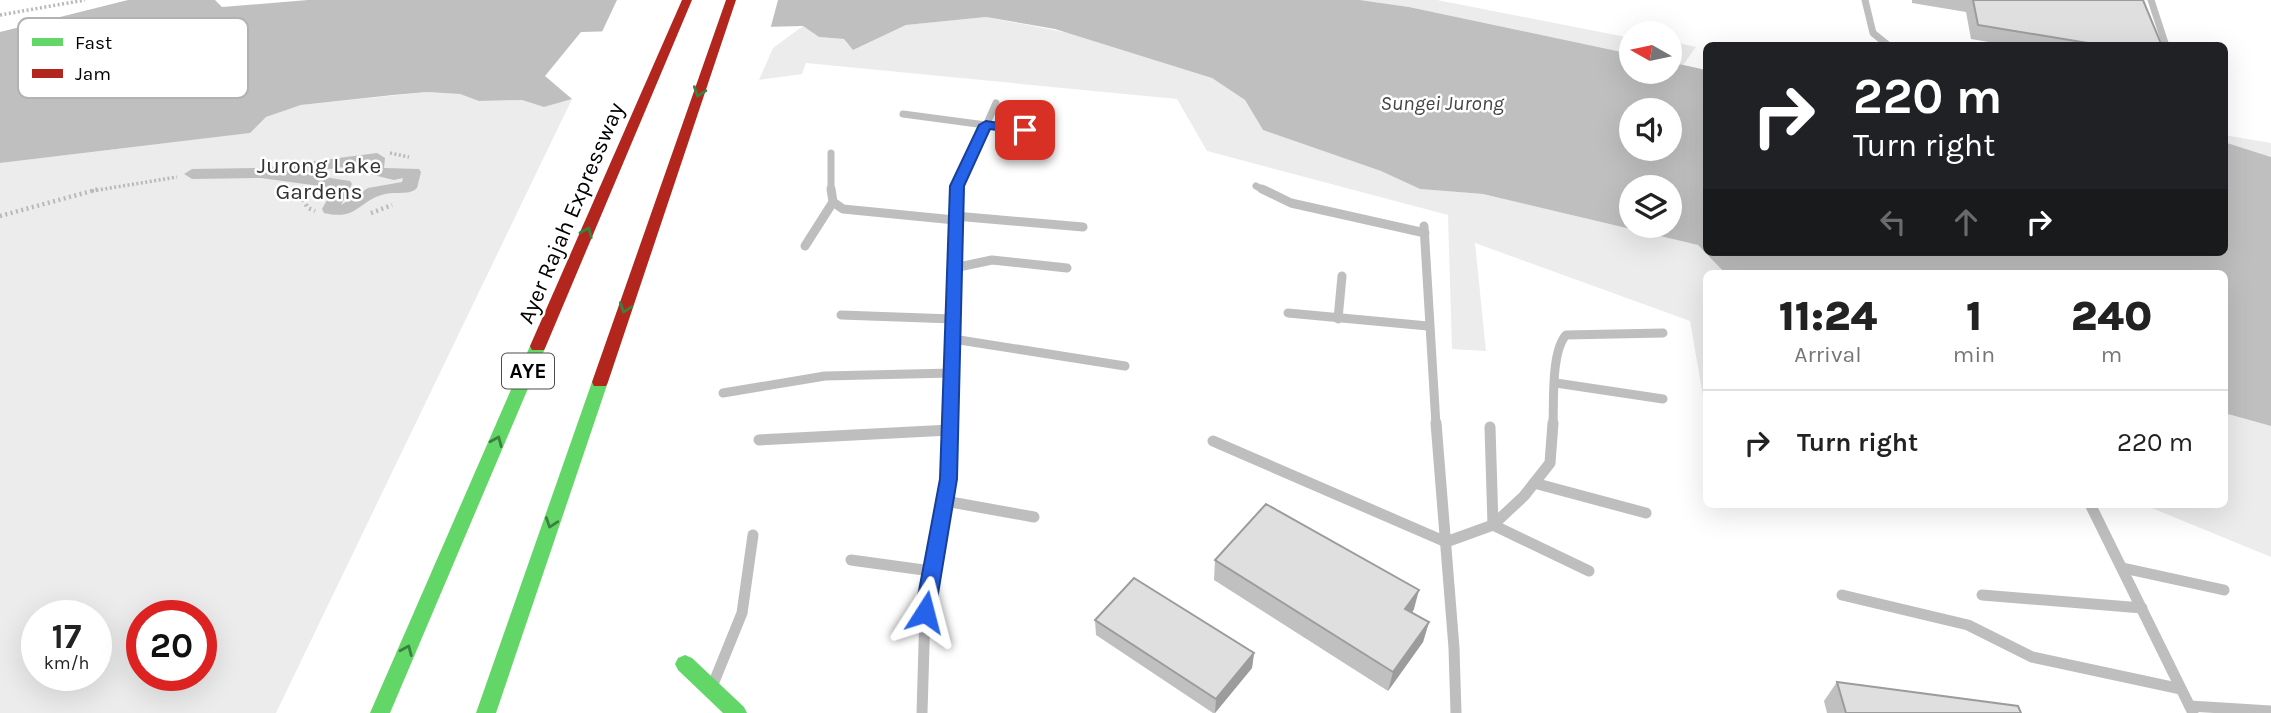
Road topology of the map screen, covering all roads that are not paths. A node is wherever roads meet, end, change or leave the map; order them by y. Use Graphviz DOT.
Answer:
graph roads {
  1 [pos="687,0"];
  2 [pos="731,0"];
  3 [pos="1866,0"];
  4 [pos="2151,0"];
  5 [pos="1882,42"];
  6 [pos="2165,42"];
  7 [pos="996,103"];
  8 [pos="903,114"];
  9 [pos="986,125"];
  10 [pos="1045,133"];
  11 [pos="831,153"];
  12 [pos="261,173"];
  13 [pos="192,174"];
  14 [pos="1256,186"];
  15 [pos="833,202"];
  16 [pos="955,218"];
  17 [pos="1083,227"];
  18 [pos="805,246"];
  19 [pos="954,268"];
  20 [pos="1067,268"];
  21 [pos="1342,276"];
  22 [pos="1288,313"];
  23 [pos="841,315"];
  24 [pos="953,319"];
  25 [pos="1338,319"];
  26 [pos="1428,326"];
  27 [pos="1663,333"];
  28 [pos="953,339"];
  29 [pos="1125,366"];
  30 [pos="952,373"];
  31 [pos="1556,383"];
  32 [pos="723,394"];
  33 [pos="1663,399"];
  34 [pos="1490,428"];
  35 [pos="950,430"];
  36 [pos="759,440"];
  37 [pos="1213,441"];
  38 [pos="1534,483"];
  39 [pos="946,501"];
  40 [pos="2092,508"];
  41 [pos="1646,513"];
  42 [pos="1034,517"];
  43 [pos="1493,525"];
  44 [pos="753,535"];
  45 [pos="1446,542"];
  46 [pos="851,560"];
  47 [pos="2123,568"];
  48 [pos="931,571"];
  49 [pos="1589,571"];
  50 [pos="2224,590"];
  51 [pos="1982,594"];
  52 [pos="1842,595"];
  53 [pos="2142,608"];
  54 [pos="685,664"];
  55 [pos="711,689"];
  56 [pos="2181,689"];
  57 [pos="2191,710"];
  58 [pos="2271,711"];
  59 [pos="380,713"];
  60 [pos="486,713"];
  61 [pos="737,713"];
  62 [pos="922,713"];
  63 [pos="1456,713"];
  59 -- 1 [label="main road, Ayer Rajah Expressway / AYE, one-way"];
  2 -- 60 [label="main road, one-way"];
  3 -- 5 [label="lane"];
  4 -- 6 [label="lane"];
  7 -- 9 [label="lane"];
  8 -- 9 [label="lane"];
  9 -- 10 [label="lane"];
  9 -- 16 [label="lane"];
  11 -- 15 [label="lane"];
  12 -- 12 [label="street"];
  12 -- 13 [label="street"];
  14 -- 26 [label="lane"];
  15 -- 16 [label="lane"];
  15 -- 18 [label="lane"];
  16 -- 17 [label="lane"];
  16 -- 19 [label="lane"];
  19 -- 20 [label="lane"];
  19 -- 24 [label="lane"];
  21 -- 25 [label="lane"];
  22 -- 25 [label="lane"];
  23 -- 24 [label="lane"];
  24 -- 28 [label="lane"];
  25 -- 26 [label="lane"];
  26 -- 45 [label="lane"];
  27 -- 31 [label="lane"];
  28 -- 29 [label="lane"];
  28 -- 30 [label="lane"];
  30 -- 32 [label="lane"];
  30 -- 35 [label="lane"];
  31 -- 33 [label="lane"];
  31 -- 38 [label="lane"];
  34 -- 43 [label="lane"];
  35 -- 36 [label="lane"];
  35 -- 39 [label="lane"];
  37 -- 45 [label="lane"];
  38 -- 41 [label="lane"];
  38 -- 43 [label="lane"];
  39 -- 42 [label="lane"];
  39 -- 48 [label="lane"];
  40 -- 47 [label="lane"];
  43 -- 45 [label="lane"];
  43 -- 49 [label="lane"];
  44 -- 55 [label="lane"];
  45 -- 63 [label="lane"];
  46 -- 48 [label="lane"];
  47 -- 50 [label="lane"];
  47 -- 53 [label="lane"];
  48 -- 62 [label="lane"];
  51 -- 53 [label="lane"];
  52 -- 56 [label="lane"];
  53 -- 56 [label="lane"];
  54 -- 55 [label="main road"];
  55 -- 61 [label="main road"];
  56 -- 57 [label="lane"];
  57 -- 58 [label="lane"];
}
